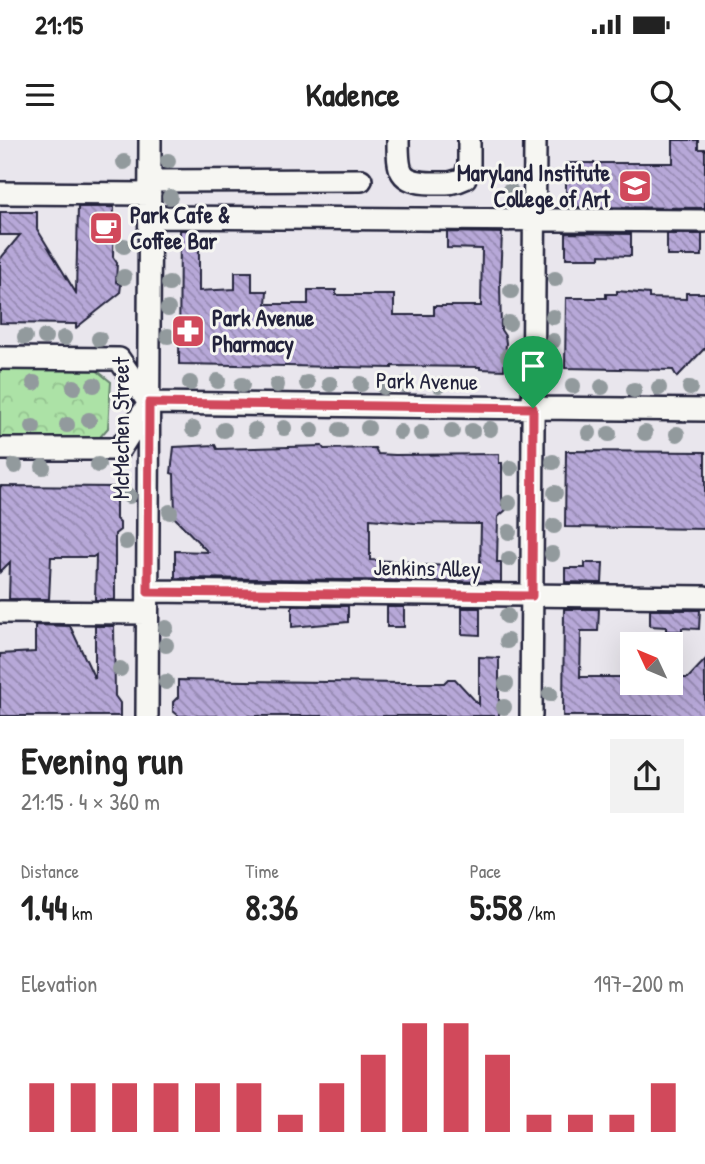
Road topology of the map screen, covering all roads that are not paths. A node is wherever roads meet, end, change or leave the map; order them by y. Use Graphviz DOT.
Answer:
graph roads {
  1 [pos="150,140"];
  2 [pos="398,140"];
  3 [pos="469,140"];
  4 [pos="535,140"];
  5 [pos="361,180"];
  6 [pos="150,188"];
  7 [pos="0,194"];
  8 [pos="150,217"];
  9 [pos="534,220"];
  10 [pos="705,221"];
  11 [pos="0,358"];
  12 [pos="149,403"];
  13 [pos="533,408"];
  14 [pos="705,410"];
  15 [pos="0,449"];
  16 [pos="148,592"];
  17 [pos="532,596"];
  18 [pos="705,597"];
  19 [pos="0,612"];
  20 [pos="147,613"];
  21 [pos="147,716"];
  22 [pos="531,716"];
  1 -- 6 [label="street, McMechen Street"];
  2 -- 3 [label="street"];
  4 -- 9 [label="street"];
  5 -- 6 [label="street"];
  6 -- 7 [label="street"];
  6 -- 8 [label="street, McMechen Street"];
  8 -- 9 [label="street"];
  8 -- 12 [label="street, McMechen Street"];
  9 -- 10 [label="street"];
  9 -- 13 [label="street"];
  11 -- 12 [label="street"];
  12 -- 13 [label="street, Park Avenue"];
  12 -- 15 [label="street"];
  12 -- 16 [label="street, McMechen Street"];
  13 -- 14 [label="street, Park Avenue"];
  13 -- 17 [label="street"];
  16 -- 17 [label="street, Jenkins Alley"];
  16 -- 20 [label="street, McMechen Street"];
  17 -- 18 [label="street, Jenkins Alley"];
  17 -- 22 [label="street"];
  19 -- 20 [label="street"];
  20 -- 21 [label="street, McMechen Street"];
}
